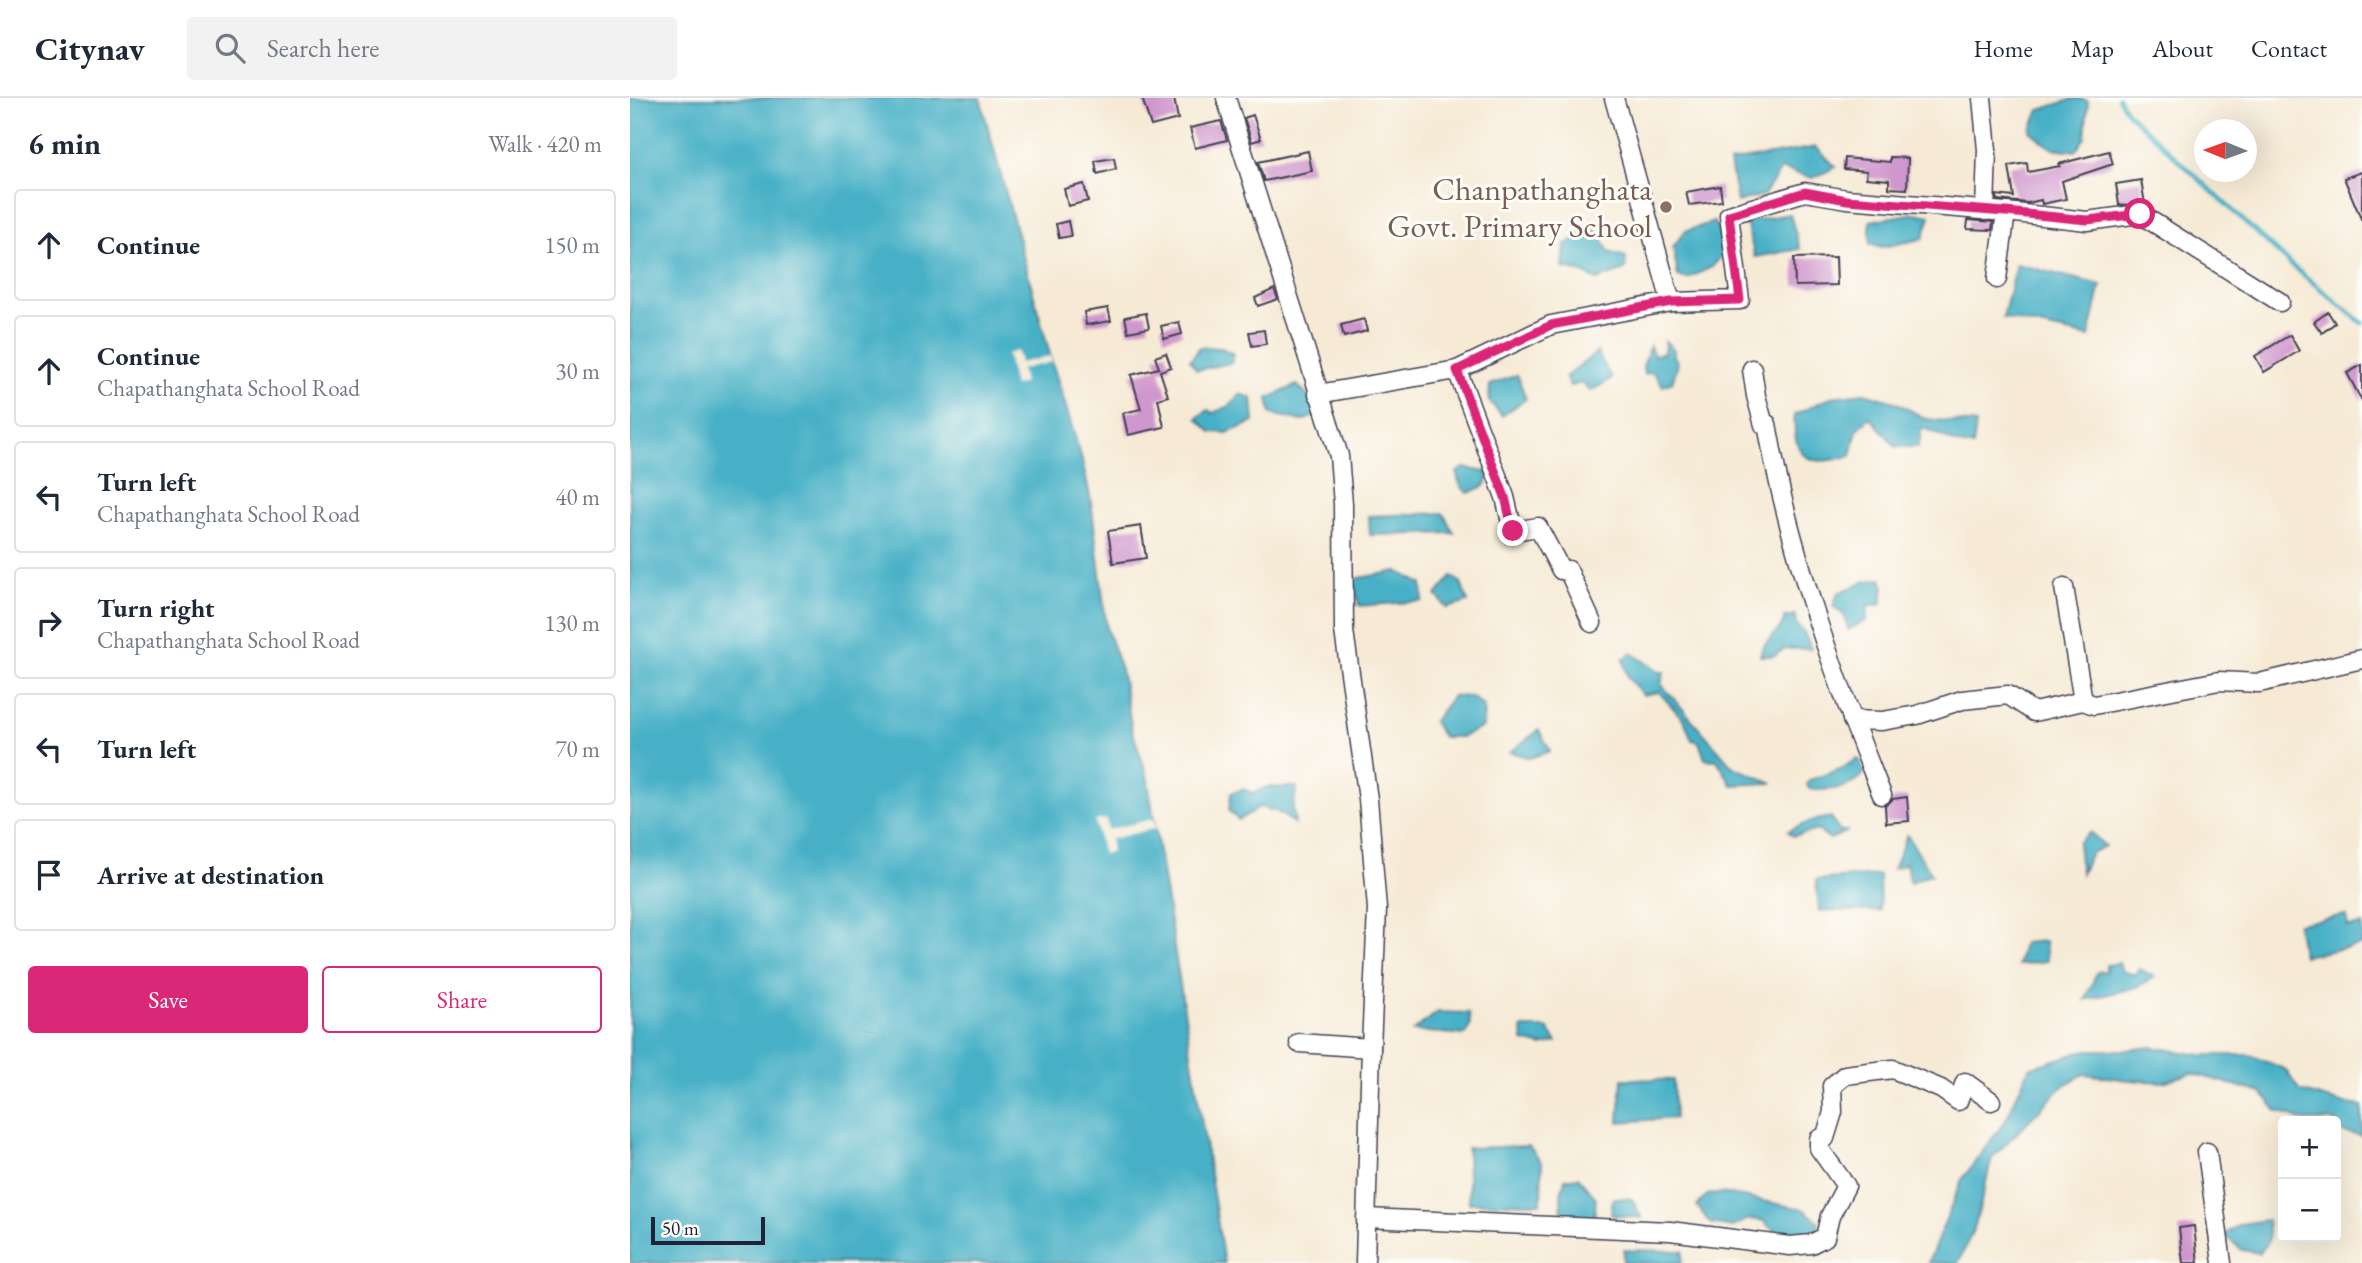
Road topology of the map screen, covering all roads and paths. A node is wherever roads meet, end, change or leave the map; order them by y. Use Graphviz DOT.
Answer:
graph roads {
  1 [pos="1226,98"];
  2 [pos="1614,98"];
  3 [pos="1982,98"];
  4 [pos="1985,211"];
  5 [pos="2006,212"];
  6 [pos="1997,279"];
  7 [pos="1671,302"];
  8 [pos="2280,302"];
  9 [pos="1752,369"];
  10 [pos="1457,370"];
  11 [pos="1318,394"];
  12 [pos="2064,587"];
  13 [pos="1592,623"];
  14 [pos="2362,659"];
  15 [pos="2083,701"];
  16 [pos="1852,720"];
  17 [pos="1882,795"];
  18 [pos="1299,1043"];
  19 [pos="1371,1048"];
  20 [pos="1991,1101"];
  21 [pos="2207,1152"];
  22 [pos="1366,1218"];
  23 [pos="1364,1263"];
  24 [pos="2222,1263"];
  1 -- 11 [label="street"];
  2 -- 7 [label="street"];
  3 -- 4 [label="street"];
  4 -- 5 [label="street"];
  4 -- 7 [label="street"];
  5 -- 6 [label="street"];
  5 -- 8 [label="street"];
  7 -- 10 [label="street"];
  9 -- 16 [label="street"];
  10 -- 11 [label="street"];
  10 -- 13 [label="street"];
  11 -- 19 [label="street"];
  12 -- 15 [label="street"];
  14 -- 15 [label="street"];
  15 -- 16 [label="street"];
  16 -- 17 [label="street"];
  18 -- 19 [label="street"];
  19 -- 22 [label="street"];
  20 -- 22 [label="street"];
  21 -- 24 [label="street"];
  22 -- 23 [label="street"];
}
